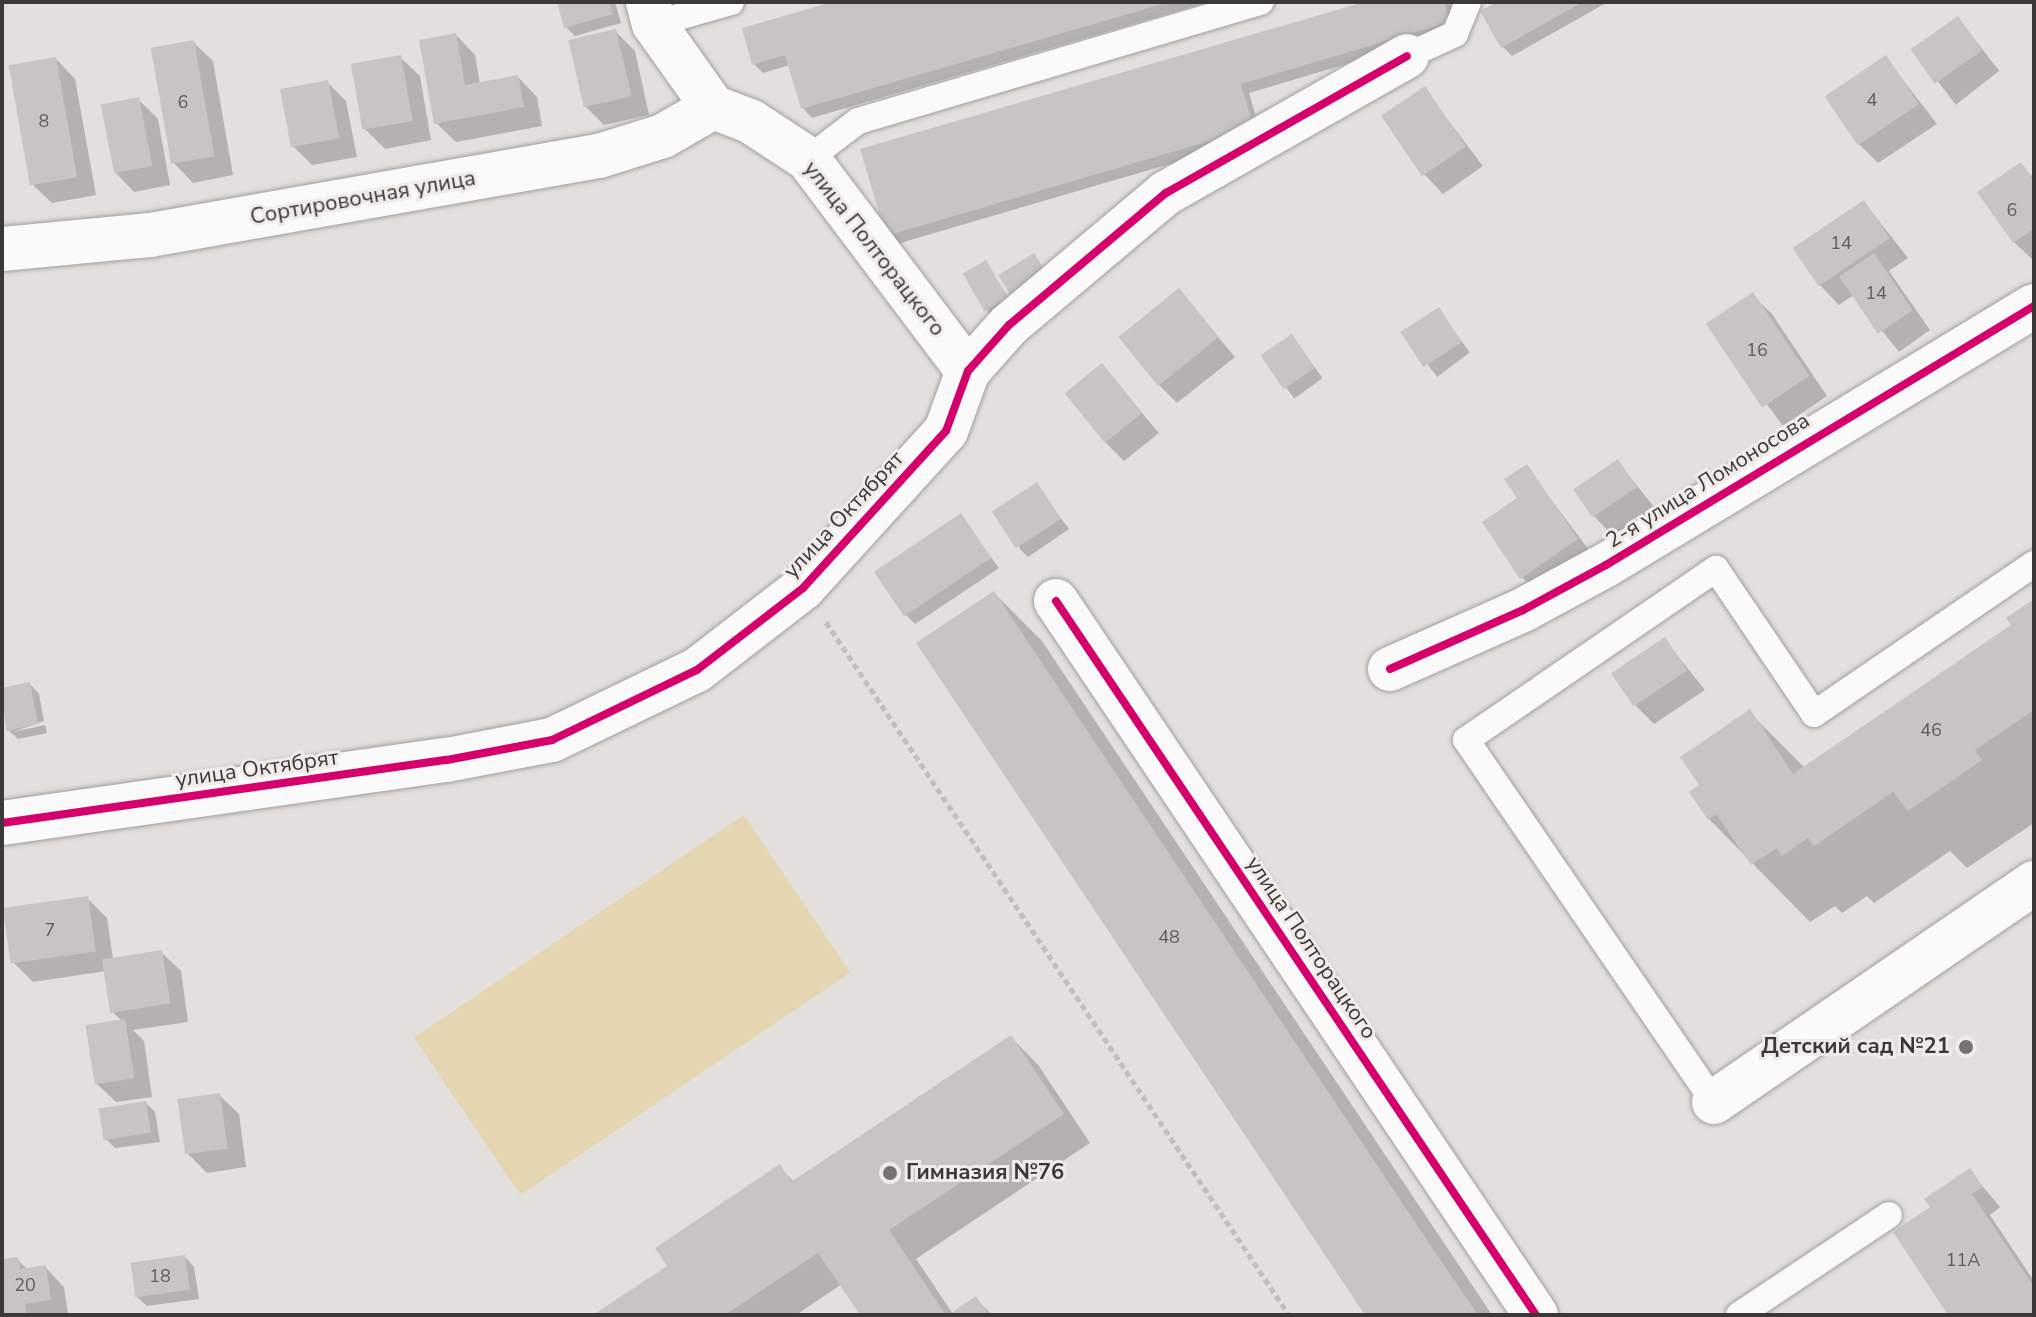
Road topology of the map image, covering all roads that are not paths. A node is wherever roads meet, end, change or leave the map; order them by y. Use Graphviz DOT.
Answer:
graph roads {
  1 [pos="731,2"];
  2 [pos="1261,2"];
  3 [pos="1468,2"];
  4 [pos="651,13"];
  5 [pos="1407,56"];
  6 [pos="713,107"];
  7 [pos="808,159"];
  8 [pos="2,249"];
  9 [pos="2034,306"];
  10 [pos="968,371"];
  11 [pos="2034,564"];
  12 [pos="1056,601"];
  13 [pos="1390,669"];
  14 [pos="2,823"];
  15 [pos="2034,883"];
  16 [pos="1714,1102"];
  17 [pos="1889,1215"];
  18 [pos="1536,1315"];
  19 [pos="1739,1315"];
  1 -- 4 [label="lane"];
  2 -- 7 [label="lane"];
  3 -- 5 [label="lane"];
  4 -- 6 [label="street"];
  5 -- 10 [label="street, улица Октябрят"];
  6 -- 7 [label="street, улица Полторацкого"];
  6 -- 8 [label="street, Сортировочная улица"];
  7 -- 10 [label="street, улица Полторацкого"];
  9 -- 13 [label="street, 2-я улица Ломоносова"];
  10 -- 14 [label="street, улица Октябрят"];
  11 -- 16 [label="lane"];
  12 -- 18 [label="street, улица Полторацкого"];
  15 -- 16 [label="street"];
  17 -- 19 [label="lane"];
}
